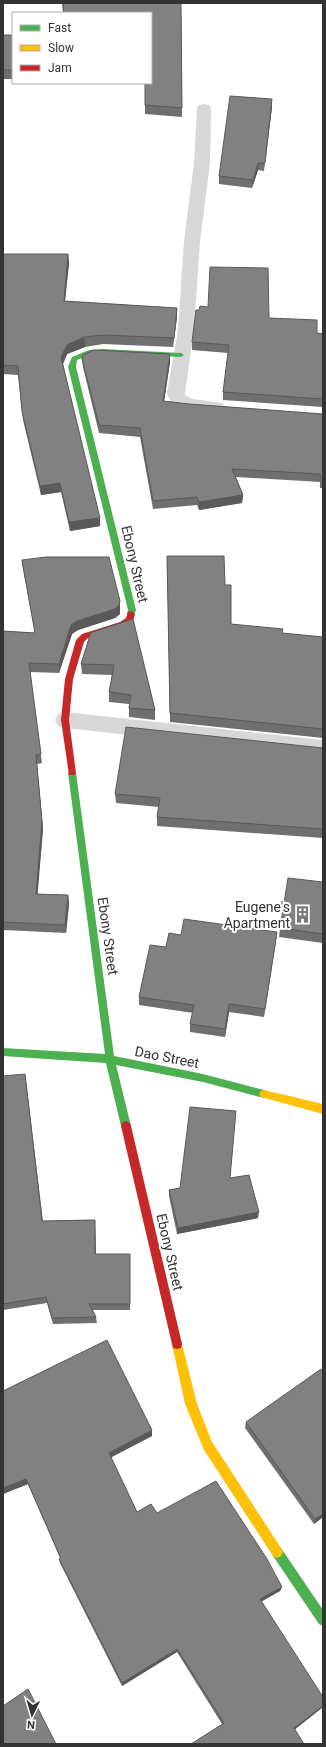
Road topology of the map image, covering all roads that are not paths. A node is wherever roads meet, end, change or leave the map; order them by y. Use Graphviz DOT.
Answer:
graph roads {
  1 [pos="204,108"];
  2 [pos="181,355"];
  3 [pos="228,408"];
  4 [pos="65,720"];
  5 [pos="323,748"];
  6 [pos="3,1052"];
  7 [pos="110,1059"];
  8 [pos="323,1109"];
  9 [pos="323,1620"];
  1 -- 2 [label="street"];
  2 -- 3 [label="street"];
  2 -- 4 [label="street, Ebony Street"];
  4 -- 5 [label="street"];
  4 -- 7 [label="street, Ebony Street"];
  6 -- 7 [label="street, Dao Street"];
  7 -- 8 [label="street, Dao Street"];
  7 -- 9 [label="street, Ebony Street"];
}
